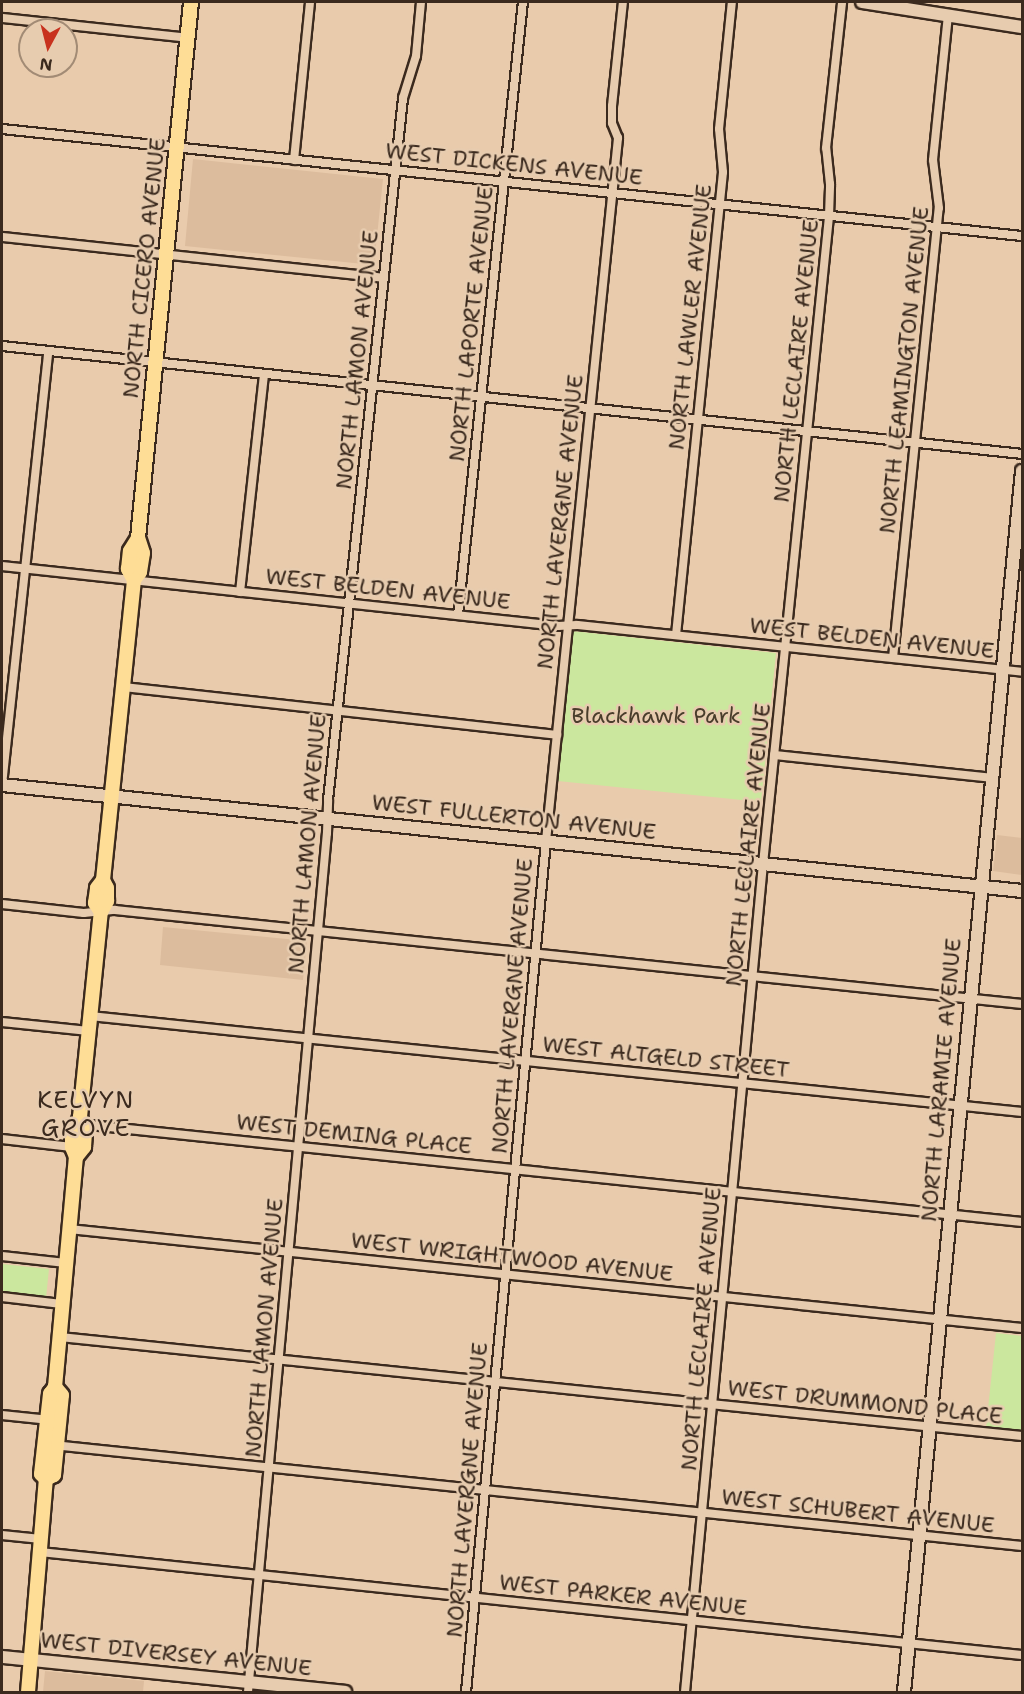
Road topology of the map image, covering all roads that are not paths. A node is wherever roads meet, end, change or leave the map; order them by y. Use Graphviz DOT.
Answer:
graph roads {
  1 [pos="191,2"];
  2 [pos="310,2"];
  3 [pos="421,2"];
  4 [pos="524,2"];
  5 [pos="623,2"];
  6 [pos="732,2"];
  7 [pos="842,2"];
  8 [pos="862,2"];
  9 [pos="948,15"];
  10 [pos="2,18"];
  11 [pos="1023,27"];
  12 [pos="188,38"];
  13 [pos="2,129"];
  14 [pos="177,147"];
  15 [pos="294,160"];
  16 [pos="395,170"];
  17 [pos="504,182"];
  18 [pos="612,193"];
  19 [pos="720,204"];
  20 [pos="830,216"];
  21 [pos="937,227"];
  22 [pos="1023,236"];
  23 [pos="2,237"];
  24 [pos="166,255"];
  25 [pos="384,278"];
  26 [pos="2,346"];
  27 [pos="48,351"];
  28 [pos="155,363"];
  29 [pos="264,374"];
  30 [pos="373,386"];
  31 [pos="481,397"];
  32 [pos="590,409"];
  33 [pos="698,420"];
  34 [pos="807,432"];
  35 [pos="915,443"];
  36 [pos="1023,454"];
  37 [pos="1023,471"];
  38 [pos="2,566"];
  39 [pos="25,568"];
  40 [pos="134,580"];
  41 [pos="240,592"];
  42 [pos="349,603"];
  43 [pos="458,615"];
  44 [pos="568,625"];
  45 [pos="676,635"];
  46 [pos="785,647"];
  47 [pos="893,658"];
  48 [pos="1003,669"];
  49 [pos="1023,672"];
  50 [pos="123,687"];
  51 [pos="337,711"];
  52 [pos="557,735"];
  53 [pos="774,755"];
  54 [pos="992,778"];
  55 [pos="2,785"];
  56 [pos="112,796"];
  57 [pos="327,819"];
  58 [pos="546,841"];
  59 [pos="763,864"];
  60 [pos="981,886"];
  61 [pos="1023,891"];
  62 [pos="2,904"];
  63 [pos="100,912"];
  64 [pos="318,931"];
  65 [pos="536,954"];
  66 [pos="753,977"];
  67 [pos="970,999"];
  68 [pos="1023,1004"];
  69 [pos="90,1016"];
  70 [pos="2,1022"];
  71 [pos="89,1031"];
  72 [pos="308,1038"];
  73 [pos="525,1061"];
  74 [pos="742,1083"];
  75 [pos="960,1106"];
  76 [pos="1023,1112"];
  77 [pos="80,1121"];
  78 [pos="2,1139"];
  79 [pos="298,1146"];
  80 [pos="74,1152"];
  81 [pos="515,1169"];
  82 [pos="732,1192"];
  83 [pos="949,1214"];
  84 [pos="1023,1222"];
  85 [pos="69,1230"];
  86 [pos="289,1252"];
  87 [pos="2,1256"];
  88 [pos="66,1263"];
  89 [pos="505,1275"];
  90 [pos="2,1297"];
  91 [pos="722,1297"];
  92 [pos="63,1304"];
  93 [pos="939,1320"];
  94 [pos="1023,1328"];
  95 [pos="60,1337"];
  96 [pos="279,1360"];
  97 [pos="495,1382"];
  98 [pos="712,1404"];
  99 [pos="2,1415"];
  100 [pos="53,1421"];
  101 [pos="929,1426"];
  102 [pos="1023,1436"];
  103 [pos="51,1444"];
  104 [pos="269,1467"];
  105 [pos="484,1490"];
  106 [pos="702,1512"];
  107 [pos="2,1534"];
  108 [pos="919,1535"];
  109 [pos="40,1546"];
  110 [pos="1023,1546"];
  111 [pos="259,1575"];
  112 [pos="474,1598"];
  113 [pos="692,1621"];
  114 [pos="909,1643"];
  115 [pos="1023,1655"];
  116 [pos="2,1657"];
  117 [pos="31,1660"];
  118 [pos="248,1687"];
  119 [pos="28,1692"];
  120 [pos="345,1692"];
  121 [pos="466,1692"];
  122 [pos="685,1692"];
  123 [pos="904,1692"];
  1 -- 12 [label="main road, NORTH CICERO AVENUE"];
  2 -- 15 [label="street"];
  3 -- 16 [label="street, NORTH LAMON AVENUE"];
  4 -- 17 [label="street, NORTH LAPORTE AVENUE"];
  5 -- 18 [label="street, NORTH LAVERGNE AVENUE"];
  6 -- 19 [label="street, NORTH LAWLER AVENUE"];
  7 -- 20 [label="street, NORTH LECLAIRE AVENUE"];
  8 -- 9 [label="main road"];
  9 -- 11 [label="main road"];
  9 -- 21 [label="street, NORTH LEAMINGTON AVENUE"];
  10 -- 12 [label="street"];
  12 -- 14 [label="main road, NORTH CICERO AVENUE"];
  13 -- 14 [label="street, WEST DICKENS AVENUE"];
  14 -- 15 [label="street, WEST DICKENS AVENUE"];
  14 -- 24 [label="main road, NORTH CICERO AVENUE"];
  15 -- 16 [label="street, WEST DICKENS AVENUE"];
  16 -- 17 [label="street, WEST DICKENS AVENUE"];
  16 -- 25 [label="street, NORTH LAMON AVENUE"];
  17 -- 18 [label="street, WEST DICKENS AVENUE"];
  17 -- 31 [label="street, NORTH LAPORTE AVENUE"];
  18 -- 19 [label="street, WEST DICKENS AVENUE"];
  18 -- 32 [label="street, NORTH LAVERGNE AVENUE"];
  19 -- 20 [label="street, WEST DICKENS AVENUE"];
  19 -- 33 [label="street, NORTH LAWLER AVENUE"];
  20 -- 21 [label="street, WEST DICKENS AVENUE"];
  20 -- 34 [label="street, NORTH LECLAIRE AVENUE"];
  21 -- 22 [label="street, WEST DICKENS AVENUE"];
  21 -- 35 [label="street, NORTH LEAMINGTON AVENUE"];
  23 -- 24 [label="street"];
  24 -- 25 [label="street"];
  24 -- 28 [label="main road, NORTH CICERO AVENUE"];
  25 -- 30 [label="street, NORTH LAMON AVENUE"];
  26 -- 27 [label="street"];
  27 -- 28 [label="street"];
  27 -- 39 [label="street"];
  28 -- 29 [label="street"];
  28 -- 40 [label="main road, NORTH CICERO AVENUE"];
  29 -- 30 [label="street"];
  29 -- 41 [label="street"];
  30 -- 31 [label="street"];
  30 -- 42 [label="street, NORTH LAMON AVENUE"];
  31 -- 32 [label="street"];
  31 -- 43 [label="street, NORTH LAPORTE AVENUE"];
  32 -- 33 [label="street"];
  32 -- 44 [label="street, NORTH LAVERGNE AVENUE"];
  33 -- 34 [label="street"];
  33 -- 45 [label="street, NORTH LAWLER AVENUE"];
  34 -- 35 [label="street"];
  34 -- 46 [label="street, NORTH LECLAIRE AVENUE"];
  35 -- 36 [label="street"];
  35 -- 47 [label="street, NORTH LEAMINGTON AVENUE"];
  37 -- 48 [label="main road, NORTH LARAMIE AVENUE"];
  38 -- 39 [label="street, WEST BELDEN AVENUE"];
  39 -- 40 [label="street, WEST BELDEN AVENUE"];
  39 -- 55 [label="street"];
  40 -- 41 [label="street, WEST BELDEN AVENUE"];
  40 -- 50 [label="main road, NORTH CICERO AVENUE"];
  41 -- 42 [label="street, WEST BELDEN AVENUE"];
  42 -- 43 [label="street, WEST BELDEN AVENUE"];
  42 -- 51 [label="street, NORTH LAMON AVENUE"];
  43 -- 44 [label="street, WEST BELDEN AVENUE"];
  44 -- 45 [label="street, WEST BELDEN AVENUE"];
  44 -- 52 [label="street, NORTH LAVERGNE AVENUE"];
  45 -- 46 [label="street, WEST BELDEN AVENUE"];
  46 -- 47 [label="street, WEST BELDEN AVENUE"];
  46 -- 53 [label="street, NORTH LECLAIRE AVENUE"];
  47 -- 48 [label="street, WEST BELDEN AVENUE"];
  48 -- 49 [label="street, WEST BELDEN AVENUE"];
  48 -- 54 [label="main road, NORTH LARAMIE AVENUE"];
  50 -- 51 [label="street"];
  50 -- 56 [label="main road, NORTH CICERO AVENUE"];
  51 -- 52 [label="street"];
  51 -- 57 [label="street, NORTH LAMON AVENUE"];
  52 -- 58 [label="street, NORTH LAVERGNE AVENUE"];
  53 -- 54 [label="street"];
  53 -- 59 [label="street, NORTH LECLAIRE AVENUE"];
  54 -- 60 [label="main road, NORTH LARAMIE AVENUE"];
  55 -- 56 [label="main road, WEST FULLERTON AVENUE"];
  56 -- 57 [label="main road, WEST FULLERTON AVENUE"];
  56 -- 63 [label="main road, NORTH CICERO AVENUE"];
  57 -- 58 [label="main road, WEST FULLERTON AVENUE"];
  57 -- 64 [label="street, NORTH LAMON AVENUE"];
  58 -- 59 [label="main road, WEST FULLERTON AVENUE"];
  58 -- 65 [label="street, NORTH LAVERGNE AVENUE"];
  59 -- 60 [label="main road, WEST FULLERTON AVENUE"];
  59 -- 66 [label="street, NORTH LECLAIRE AVENUE"];
  60 -- 61 [label="main road, WEST FULLERTON AVENUE"];
  60 -- 67 [label="main road, NORTH LARAMIE AVENUE"];
  62 -- 63 [label="street"];
  63 -- 64 [label="street"];
  63 -- 69 [label="main road, NORTH CICERO AVENUE"];
  64 -- 65 [label="street"];
  64 -- 72 [label="street, NORTH LAMON AVENUE"];
  65 -- 66 [label="street"];
  65 -- 73 [label="street, NORTH LAVERGNE AVENUE"];
  66 -- 67 [label="street"];
  66 -- 74 [label="street, NORTH LECLAIRE AVENUE"];
  67 -- 68 [label="street"];
  67 -- 75 [label="main road, NORTH LARAMIE AVENUE"];
  69 -- 71 [label="main road, NORTH CICERO AVENUE"];
  69 -- 72 [label="street, WEST ALTGELD STREET"];
  70 -- 71 [label="street"];
  71 -- 77 [label="main road, NORTH CICERO AVENUE"];
  72 -- 73 [label="street, WEST ALTGELD STREET"];
  72 -- 79 [label="street, NORTH LAMON AVENUE"];
  73 -- 74 [label="street, WEST ALTGELD STREET"];
  73 -- 81 [label="street, NORTH LAVERGNE AVENUE"];
  74 -- 75 [label="street, WEST ALTGELD STREET"];
  74 -- 82 [label="street, NORTH LECLAIRE AVENUE"];
  75 -- 76 [label="street, WEST ALTGELD STREET"];
  75 -- 83 [label="main road, NORTH LARAMIE AVENUE"];
  77 -- 79 [label="street, WEST DEMING PLACE"];
  77 -- 80 [label="main road, NORTH CICERO AVENUE"];
  78 -- 80 [label="street"];
  79 -- 81 [label="street, WEST DEMING PLACE"];
  79 -- 86 [label="street, NORTH LAMON AVENUE"];
  80 -- 85 [label="main road, NORTH CICERO AVENUE"];
  81 -- 82 [label="street, WEST DEMING PLACE"];
  81 -- 89 [label="street, NORTH LAVERGNE AVENUE"];
  82 -- 83 [label="street, WEST DEMING PLACE"];
  82 -- 91 [label="street, NORTH LECLAIRE AVENUE"];
  83 -- 84 [label="street, WEST DEMING PLACE"];
  83 -- 93 [label="main road, NORTH LARAMIE AVENUE"];
  85 -- 86 [label="street, WEST WRIGHTWOOD AVENUE"];
  85 -- 88 [label="main road, NORTH CICERO AVENUE"];
  86 -- 89 [label="street, WEST WRIGHTWOOD AVENUE"];
  86 -- 96 [label="street, NORTH LAMON AVENUE"];
  87 -- 88 [label="street"];
  88 -- 92 [label="main road, NORTH CICERO AVENUE"];
  89 -- 91 [label="street, WEST WRIGHTWOOD AVENUE"];
  89 -- 97 [label="street, NORTH LAVERGNE AVENUE"];
  90 -- 92 [label="street"];
  91 -- 93 [label="street, WEST WRIGHTWOOD AVENUE"];
  91 -- 98 [label="street, NORTH LECLAIRE AVENUE"];
  92 -- 95 [label="main road, NORTH CICERO AVENUE"];
  93 -- 94 [label="street, WEST WRIGHTWOOD AVENUE"];
  93 -- 101 [label="main road, NORTH LARAMIE AVENUE"];
  95 -- 96 [label="street, WEST DRUMMOND PLACE"];
  95 -- 100 [label="main road, NORTH CICERO AVENUE"];
  96 -- 97 [label="street, WEST DRUMMOND PLACE"];
  96 -- 104 [label="street, NORTH LAMON AVENUE"];
  97 -- 98 [label="street, WEST DRUMMOND PLACE"];
  97 -- 105 [label="street, NORTH LAVERGNE AVENUE"];
  98 -- 101 [label="street, WEST DRUMMOND PLACE"];
  98 -- 106 [label="street, NORTH LECLAIRE AVENUE"];
  99 -- 100 [label="street"];
  100 -- 103 [label="main road, NORTH CICERO AVENUE"];
  101 -- 102 [label="street, WEST DRUMMOND PLACE"];
  101 -- 108 [label="main road, NORTH LARAMIE AVENUE"];
  103 -- 104 [label="street, WEST SCHUBERT AVENUE"];
  103 -- 109 [label="main road, NORTH CICERO AVENUE"];
  104 -- 105 [label="street, WEST SCHUBERT AVENUE"];
  104 -- 111 [label="street, NORTH LAMON AVENUE"];
  105 -- 106 [label="street, WEST SCHUBERT AVENUE"];
  105 -- 112 [label="street, NORTH LAVERGNE AVENUE"];
  106 -- 108 [label="street, WEST SCHUBERT AVENUE"];
  106 -- 113 [label="street, NORTH LECLAIRE AVENUE"];
  107 -- 109 [label="street, WEST PARKER AVENUE"];
  108 -- 110 [label="street, WEST SCHUBERT AVENUE"];
  108 -- 114 [label="main road, NORTH LARAMIE AVENUE"];
  109 -- 111 [label="street, WEST PARKER AVENUE"];
  109 -- 117 [label="main road, NORTH CICERO AVENUE"];
  111 -- 112 [label="street, WEST PARKER AVENUE"];
  111 -- 118 [label="street, NORTH LAMON AVENUE"];
  112 -- 113 [label="street, WEST PARKER AVENUE"];
  112 -- 121 [label="street, NORTH LAVERGNE AVENUE"];
  113 -- 114 [label="street, WEST PARKER AVENUE"];
  113 -- 122 [label="street, NORTH LECLAIRE AVENUE"];
  114 -- 115 [label="street, WEST PARKER AVENUE"];
  114 -- 123 [label="main road, NORTH LARAMIE AVENUE"];
  116 -- 117 [label="main road, WEST DIVERSEY AVENUE"];
  117 -- 118 [label="main road, WEST DIVERSEY AVENUE"];
  117 -- 119 [label="main road, NORTH CICERO AVENUE"];
  118 -- 120 [label="main road, WEST DIVERSEY AVENUE"];
}
